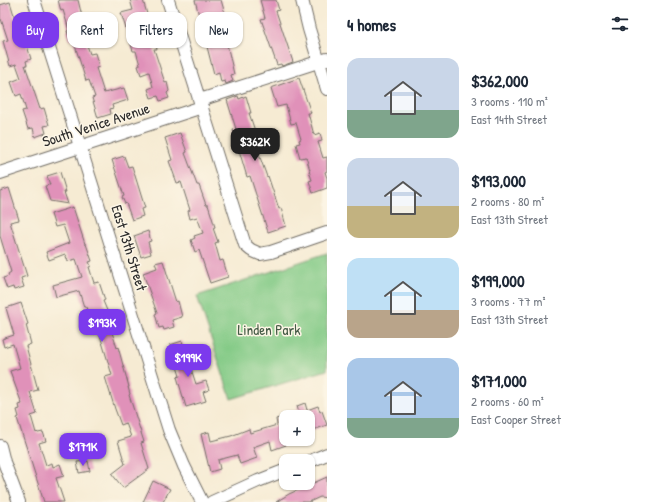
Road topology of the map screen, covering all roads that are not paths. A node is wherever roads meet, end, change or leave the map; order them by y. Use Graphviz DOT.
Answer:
graph roads {
  1 [pos="34,0"];
  2 [pos="168,0"];
  3 [pos="302,0"];
  4 [pos="323,61"];
  5 [pos="327,89"];
  6 [pos="201,104"];
  7 [pos="80,146"];
  8 [pos="0,173"];
  9 [pos="327,233"];
  10 [pos="0,446"];
  11 [pos="327,454"];
  12 [pos="315,459"];
  13 [pos="279,473"];
  14 [pos="19,502"];
  15 [pos="202,502"];
  16 [pos="212,502"];
  1 -- 7 [label="street, East 13th Street"];
  2 -- 6 [label="street"];
  3 -- 4 [label="street"];
  4 -- 5 [label="street"];
  4 -- 6 [label="street, South Venice Avenue"];
  6 -- 7 [label="street, South Venice Avenue"];
  6 -- 9 [label="street"];
  7 -- 8 [label="street, South Venice Avenue"];
  7 -- 15 [label="street, East 13th Street"];
  10 -- 14 [label="street"];
  11 -- 12 [label="street"];
  13 -- 16 [label="street"];
}
